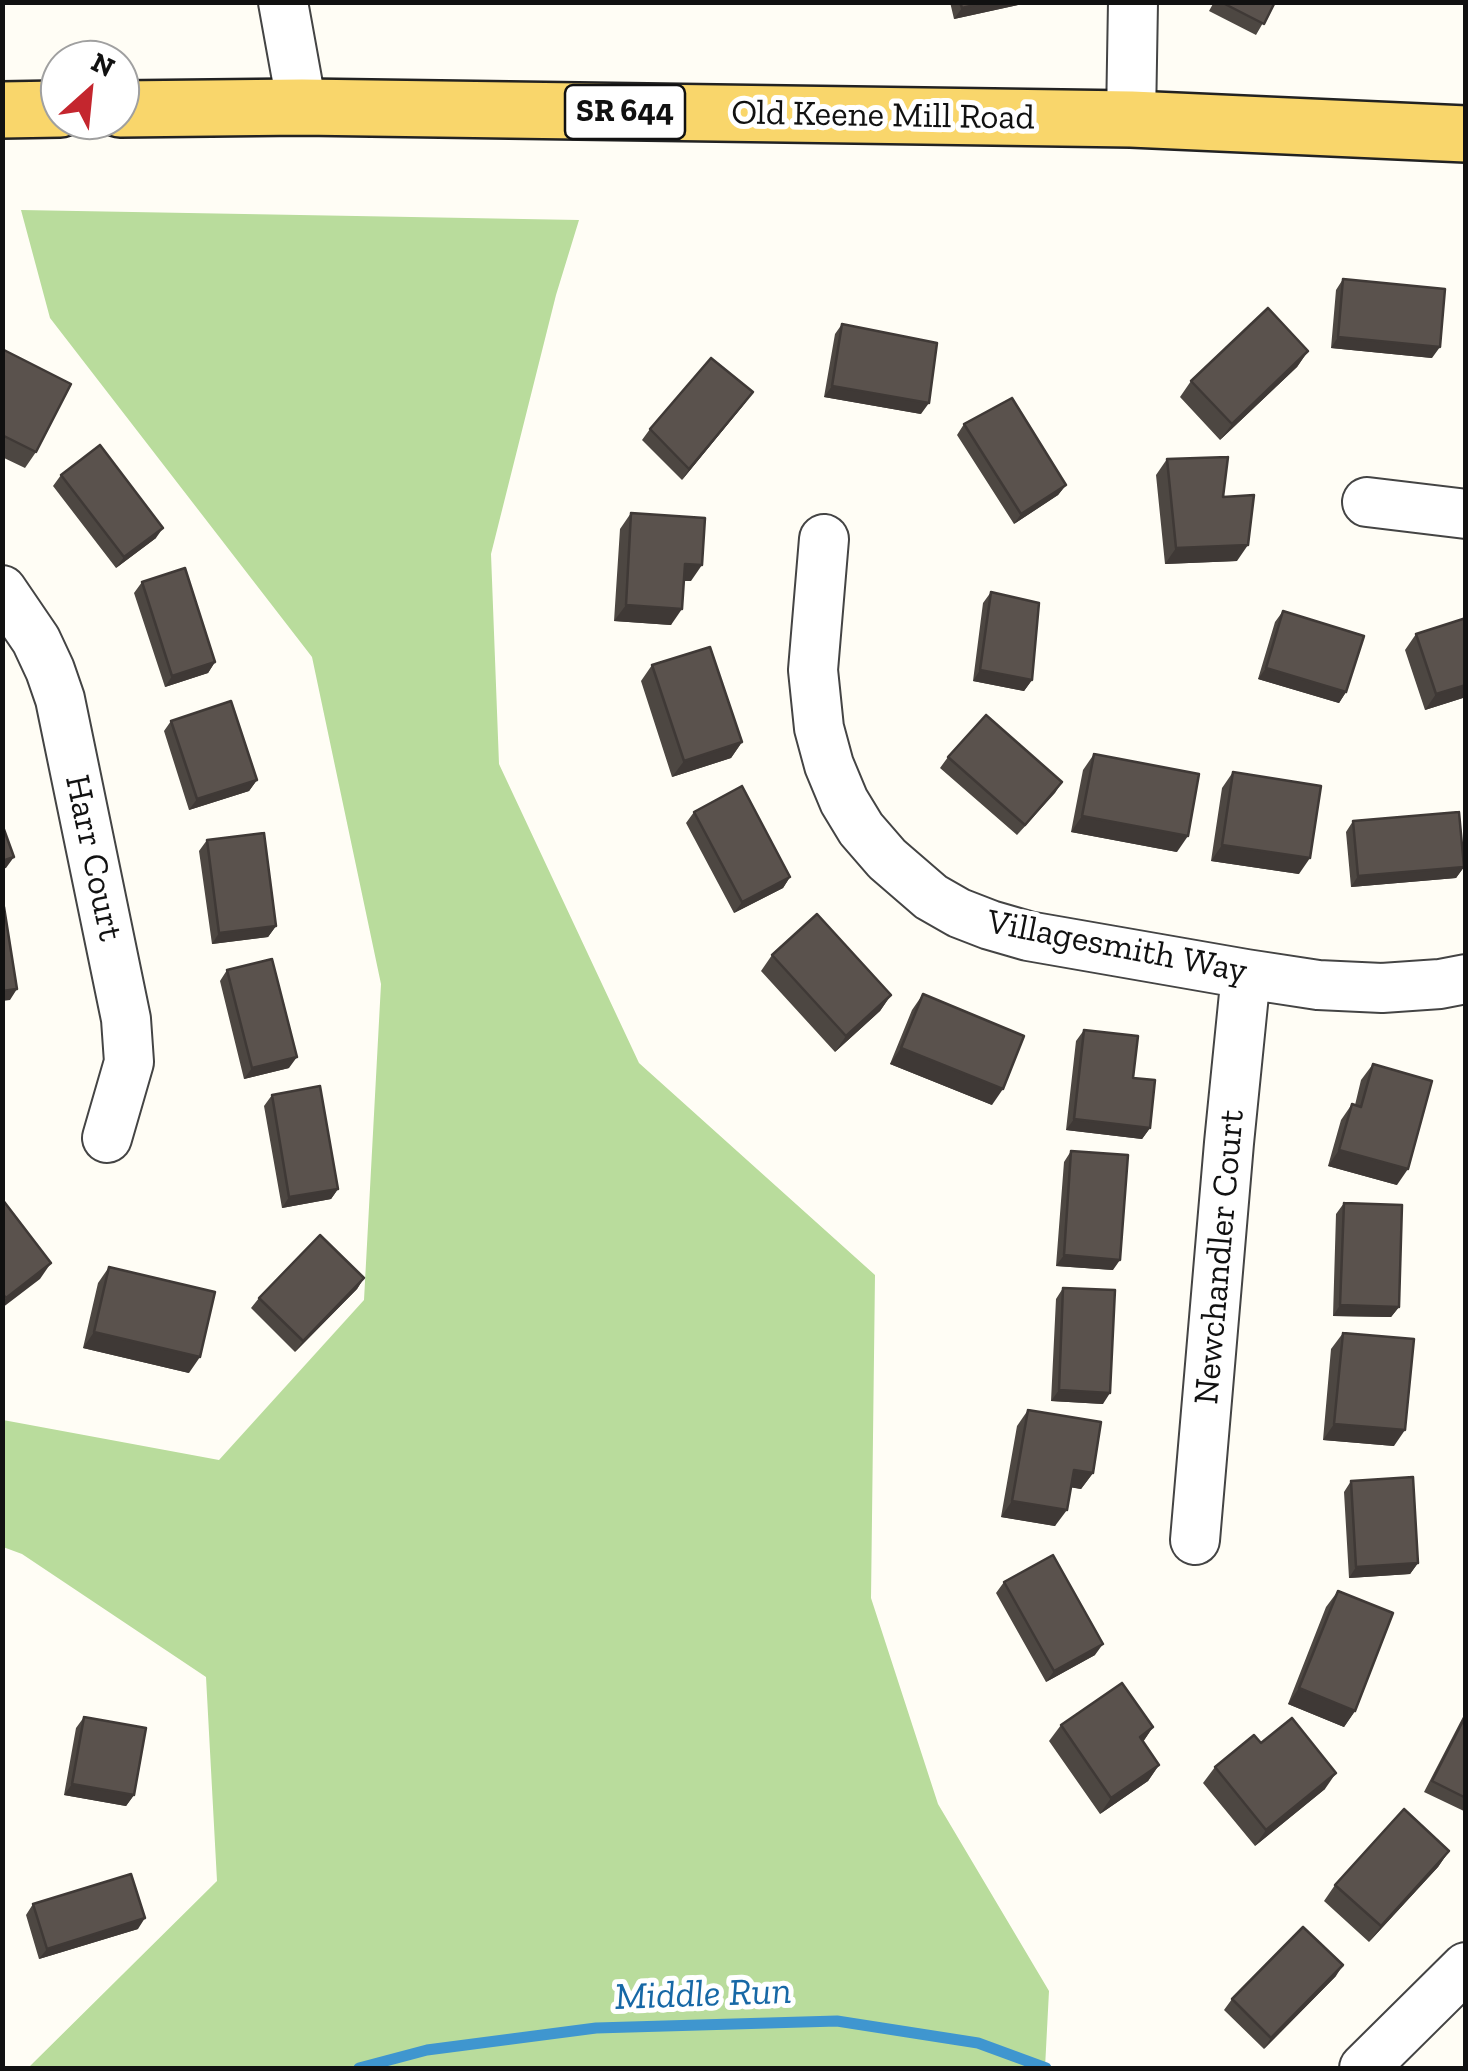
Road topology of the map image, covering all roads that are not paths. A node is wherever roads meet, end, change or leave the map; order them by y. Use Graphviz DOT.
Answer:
graph roads {
  1 [pos="283,2"];
  2 [pos="1133,2"];
  3 [pos="302,106"];
  4 [pos="140,109"];
  5 [pos="2,110"];
  6 [pos="40,110"];
  7 [pos="1131,120"];
  8 [pos="1466,134"];
  9 [pos="1367,502"];
  10 [pos="1466,514"];
  11 [pos="824,539"];
  12 [pos="2,590"];
  13 [pos="1246,974"];
  14 [pos="1466,979"];
  15 [pos="108,1138"];
  16 [pos="1195,1540"];
  17 [pos="1466,1966"];
  18 [pos="1364,2068"];
  1 -- 3 [label="street"];
  2 -- 7 [label="street"];
  3 -- 4 [label="main road, Old Keene Mill Road / SR 644"];
  3 -- 7 [label="main road, Old Keene Mill Road / SR 644"];
  5 -- 6 [label="main road"];
  7 -- 8 [label="main road, Old Keene Mill Road / SR 644"];
  9 -- 10 [label="street"];
  11 -- 13 [label="street, Villagesmith Way"];
  12 -- 15 [label="street, Harr Court"];
  13 -- 14 [label="street, Villagesmith Way"];
  13 -- 16 [label="street, Newchandler Court"];
  17 -- 18 [label="street"];
}
